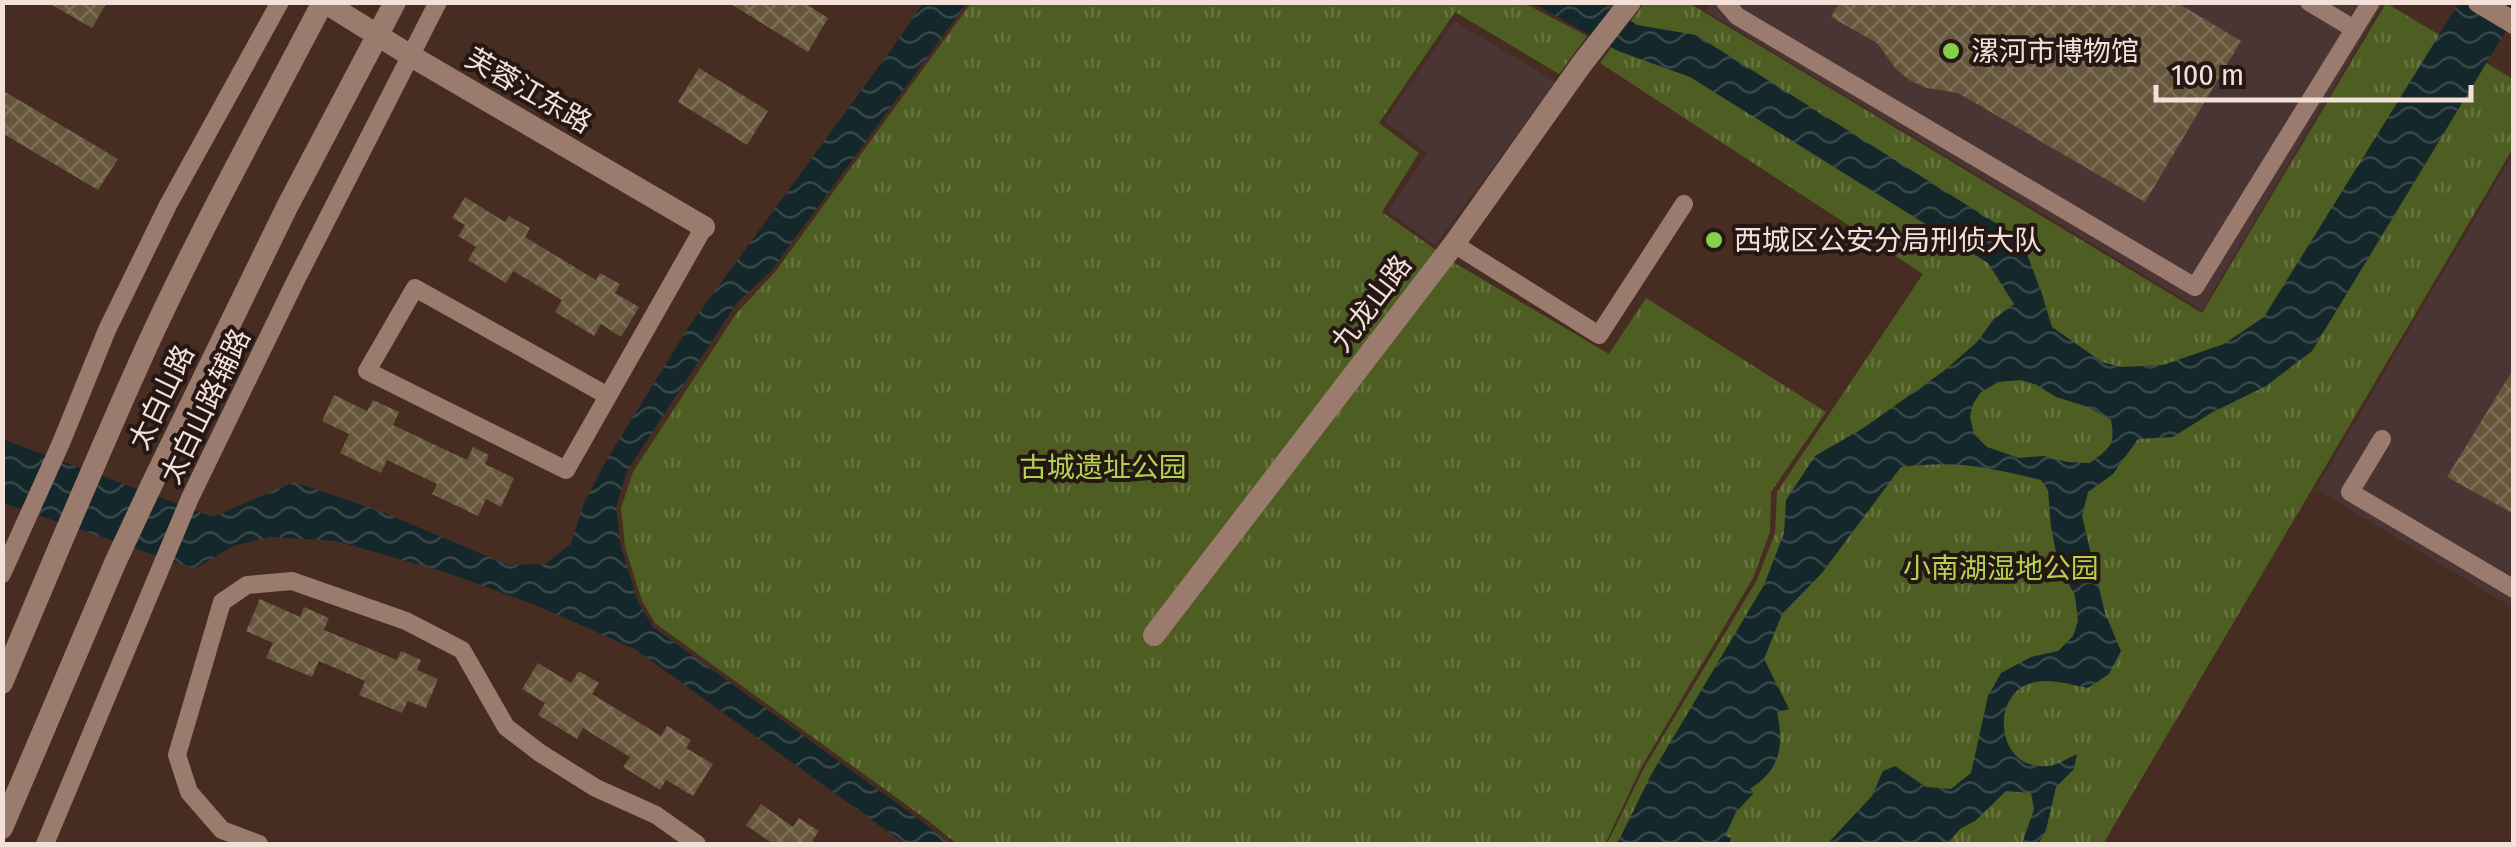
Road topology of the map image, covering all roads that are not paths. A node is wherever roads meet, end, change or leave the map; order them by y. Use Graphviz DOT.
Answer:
graph roads {
  1 [pos="280,2"];
  2 [pos="324,2"];
  3 [pos="396,2"];
  4 [pos="438,2"];
  5 [pos="1630,2"];
  6 [pos="2309,2"];
  7 [pos="2370,2"];
  8 [pos="2479,2"];
  9 [pos="1736,7"];
  10 [pos="2514,23"];
  11 [pos="2354,29"];
  12 [pos="377,35"];
  13 [pos="411,56"];
  14 [pos="1684,204"];
  15 [pos="704,227"];
  16 [pos="1454,244"];
  17 [pos="608,396"];
  18 [pos="2382,439"];
  19 [pos="2,574"];
  20 [pos="2514,590"];
  21 [pos="1154,635"];
  22 [pos="2,683"];
  23 [pos="2,828"];
  24 [pos="45,844"];
  25 [pos="259,844"];
  26 [pos="697,844"];
  1 -- 19 [label="street"];
  2 -- 12 [label="main road, 芙蓉江东路"];
  2 -- 22 [label="main road, 太白山路"];
  3 -- 12 [label="main road, 太白山路"];
  4 -- 13 [label="street, 太白山路辅路"];
  5 -- 16 [label="main road, 九龙山路"];
  6 -- 11 [label="street"];
  7 -- 11 [label="street"];
  8 -- 10 [label="main road"];
  9 -- 11 [label="street"];
  12 -- 13 [label="main road, 芙蓉江东路"];
  12 -- 23 [label="main road, 太白山路"];
  13 -- 15 [label="main road, 芙蓉江东路"];
  13 -- 24 [label="street, 太白山路辅路"];
  14 -- 16 [label="street"];
  15 -- 17 [label="street"];
  16 -- 21 [label="main road, 九龙山路"];
  17 -- 17 [label="street"];
  18 -- 20 [label="street"];
  25 -- 26 [label="street"];
}
